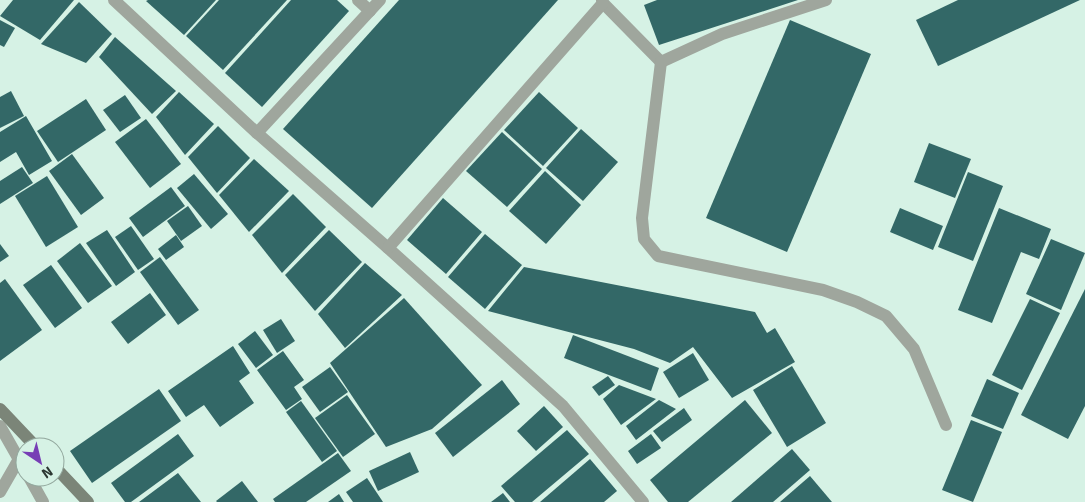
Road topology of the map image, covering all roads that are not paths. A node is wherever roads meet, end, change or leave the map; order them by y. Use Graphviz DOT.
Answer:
graph roads {
  1 [pos="114,0"];
  2 [pos="358,0"];
  3 [pos="380,0"];
  4 [pos="826,0"];
  5 [pos="603,2"];
  6 [pos="370,11"];
  7 [pos="661,62"];
  8 [pos="257,133"];
  9 [pos="388,248"];
  10 [pos="0,409"];
  11 [pos="946,425"];
  12 [pos="0,426"];
  13 [pos="27,437"];
  14 [pos="15,453"];
  15 [pos="15,474"];
  16 [pos="65,478"];
  17 [pos="35,487"];
  18 [pos="0,492"];
  19 [pos="43,502"];
  20 [pos="88,502"];
  21 [pos="643,502"];
  1 -- 8 [label="street"];
  2 -- 6 [label="street"];
  3 -- 6 [label="street"];
  4 -- 7 [label="street"];
  5 -- 7 [label="street"];
  5 -- 9 [label="street"];
  6 -- 8 [label="street"];
  7 -- 11 [label="street"];
  8 -- 9 [label="street"];
  9 -- 21 [label="street"];
  10 -- 13 [label="main road"];
  12 -- 14 [label="street"];
  15 -- 18 [label="street"];
  16 -- 20 [label="main road"];
  17 -- 19 [label="street"];
}
